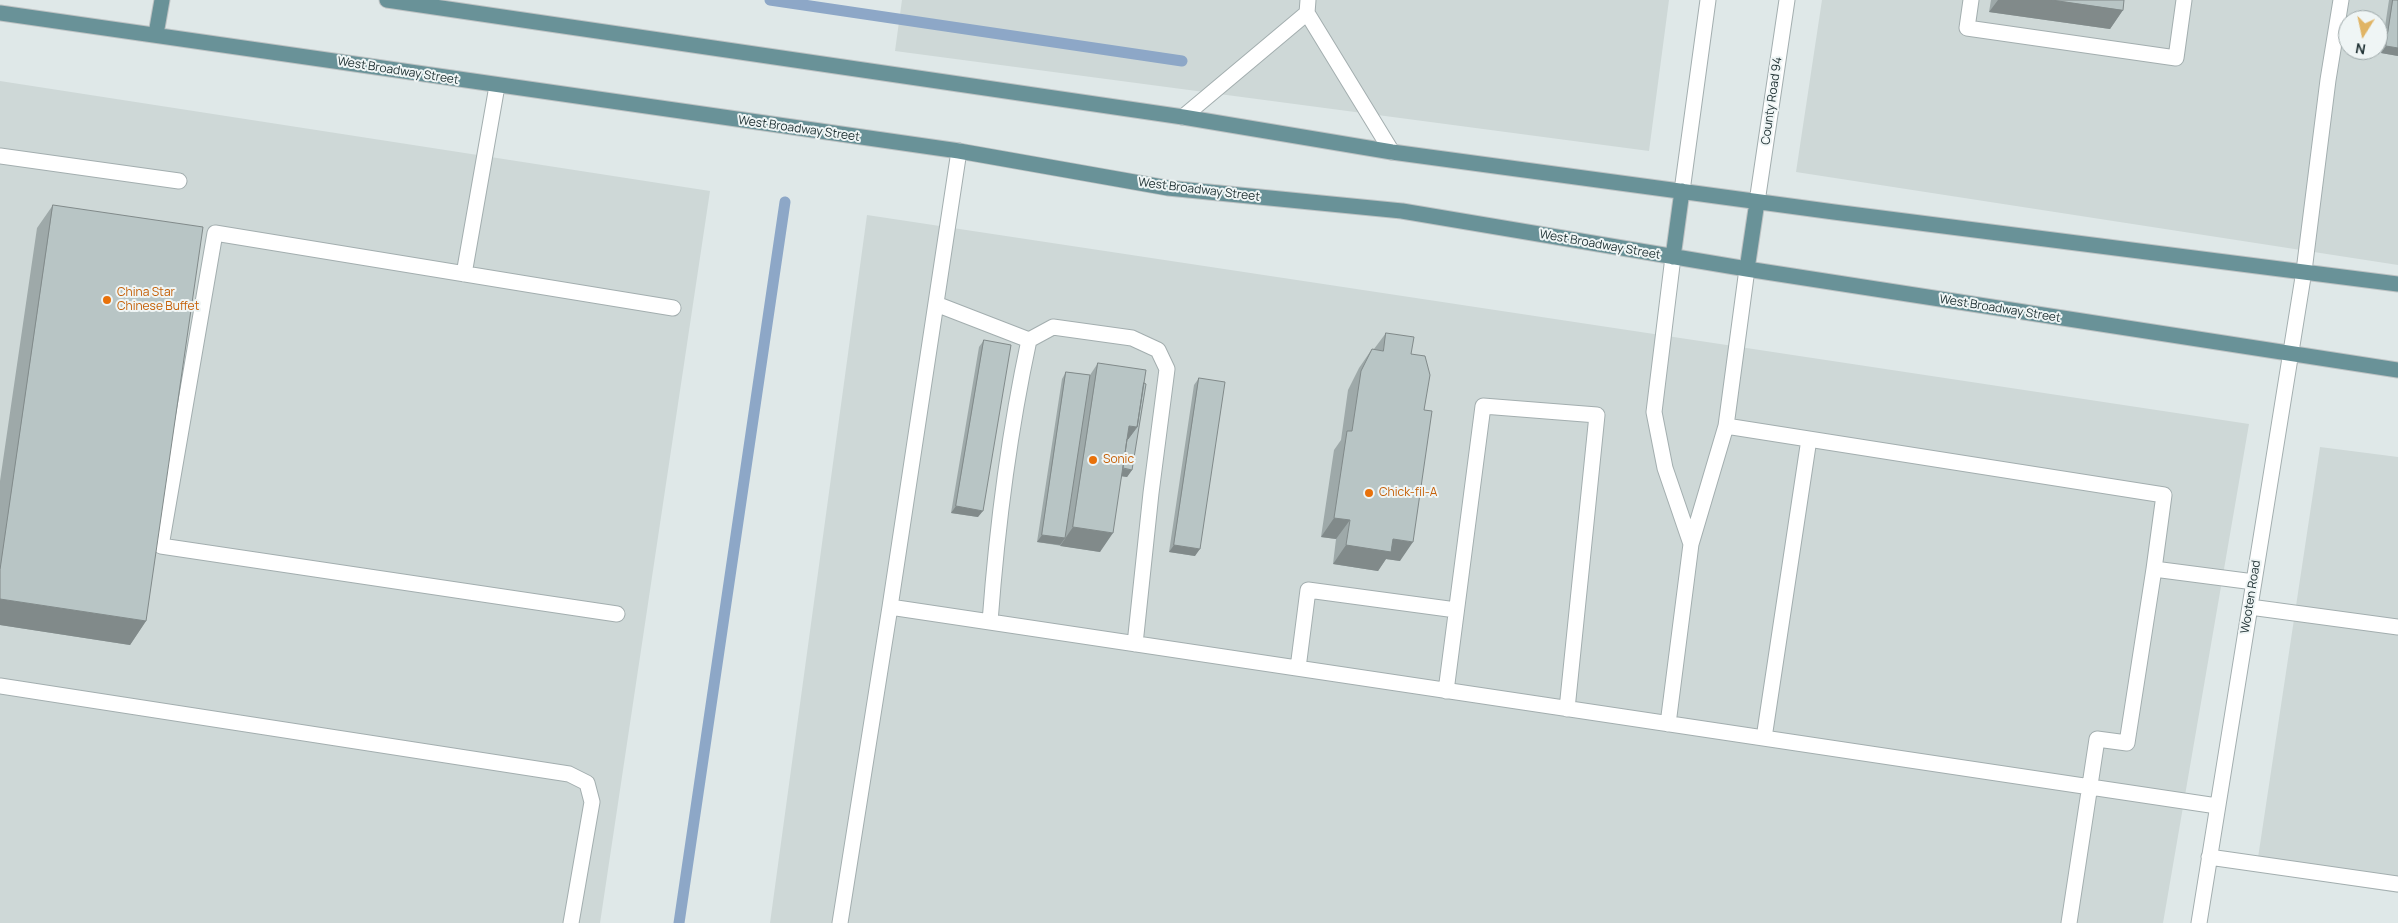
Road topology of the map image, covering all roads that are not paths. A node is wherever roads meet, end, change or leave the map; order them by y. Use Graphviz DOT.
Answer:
graph roads {
  1 [pos="162,0"];
  2 [pos="387,0"];
  3 [pos="1708,0"];
  4 [pos="1787,0"];
  5 [pos="1970,0"];
  6 [pos="2184,0"];
  7 [pos="2341,0"];
  8 [pos="1308,7"];
  9 [pos="0,13"];
  10 [pos="156,34"];
  11 [pos="497,86"];
  12 [pos="1183,117"];
  13 [pos="959,151"];
  14 [pos="1392,152"];
  15 [pos="0,156"];
  16 [pos="179,181"];
  17 [pos="1682,191"];
  18 [pos="1757,202"];
  19 [pos="1673,257"];
  20 [pos="1747,269"];
  21 [pos="2304,271"];
  22 [pos="464,274"];
  23 [pos="2398,284"];
  24 [pos="936,304"];
  25 [pos="673,308"];
  26 [pos="1029,340"];
  27 [pos="2291,354"];
  28 [pos="2398,370"];
  29 [pos="1726,426"];
  30 [pos="1809,439"];
  31 [pos="1691,544"];
  32 [pos="2154,569"];
  33 [pos="2254,582"];
  34 [pos="890,607"];
  35 [pos="2250,607"];
  36 [pos="1456,610"];
  37 [pos="617,614"];
  38 [pos="990,622"];
  39 [pos="2398,627"];
  40 [pos="1135,644"];
  41 [pos="1298,668"];
  42 [pos="0,686"];
  43 [pos="1446,690"];
  44 [pos="1568,709"];
  45 [pos="1668,724"];
  46 [pos="1764,738"];
  47 [pos="2090,787"];
  48 [pos="2217,806"];
  49 [pos="2209,857"];
  50 [pos="2398,884"];
  51 [pos="571,923"];
  52 [pos="840,923"];
  53 [pos="2070,923"];
  54 [pos="2199,923"];
  1 -- 10 [label="main road"];
  2 -- 12 [label="main road"];
  3 -- 17 [label="street"];
  4 -- 18 [label="street, County Road 94"];
  5 -- 6 [label="street"];
  7 -- 21 [label="street, Wooten Road"];
  8 -- 12 [label="street"];
  8 -- 14 [label="street"];
  9 -- 10 [label="main road, West Broadway Street"];
  10 -- 11 [label="main road, West Broadway Street"];
  11 -- 13 [label="main road, West Broadway Street"];
  11 -- 22 [label="street"];
  12 -- 14 [label="main road"];
  13 -- 19 [label="main road, West Broadway Street"];
  13 -- 24 [label="street"];
  14 -- 17 [label="main road"];
  15 -- 16 [label="street"];
  17 -- 18 [label="main road"];
  17 -- 19 [label="main road"];
  18 -- 20 [label="main road"];
  18 -- 21 [label="main road"];
  19 -- 20 [label="main road, West Broadway Street"];
  19 -- 31 [label="street"];
  20 -- 27 [label="main road, West Broadway Street"];
  20 -- 29 [label="street"];
  21 -- 23 [label="main road"];
  21 -- 27 [label="street, Wooten Road"];
  22 -- 25 [label="street"];
  22 -- 37 [label="street"];
  24 -- 26 [label="street"];
  24 -- 34 [label="street"];
  26 -- 38 [label="street"];
  26 -- 40 [label="street"];
  27 -- 28 [label="main road, West Broadway Street"];
  27 -- 33 [label="street, Wooten Road"];
  29 -- 30 [label="street"];
  29 -- 31 [label="street"];
  30 -- 32 [label="street"];
  30 -- 46 [label="street"];
  31 -- 45 [label="street"];
  32 -- 33 [label="street"];
  32 -- 47 [label="street"];
  33 -- 35 [label="street, Wooten Road"];
  34 -- 38 [label="street"];
  34 -- 52 [label="street"];
  35 -- 39 [label="street"];
  35 -- 48 [label="street, Wooten Road"];
  36 -- 41 [label="street"];
  36 -- 43 [label="street"];
  36 -- 44 [label="street"];
  38 -- 40 [label="street"];
  40 -- 41 [label="street"];
  41 -- 43 [label="street"];
  42 -- 51 [label="street"];
  43 -- 44 [label="street"];
  44 -- 45 [label="street"];
  45 -- 46 [label="street"];
  46 -- 47 [label="street"];
  47 -- 48 [label="street"];
  47 -- 53 [label="street"];
  48 -- 49 [label="street, Wooten Road"];
  49 -- 50 [label="street"];
  49 -- 54 [label="street, Wooten Road"];
}
